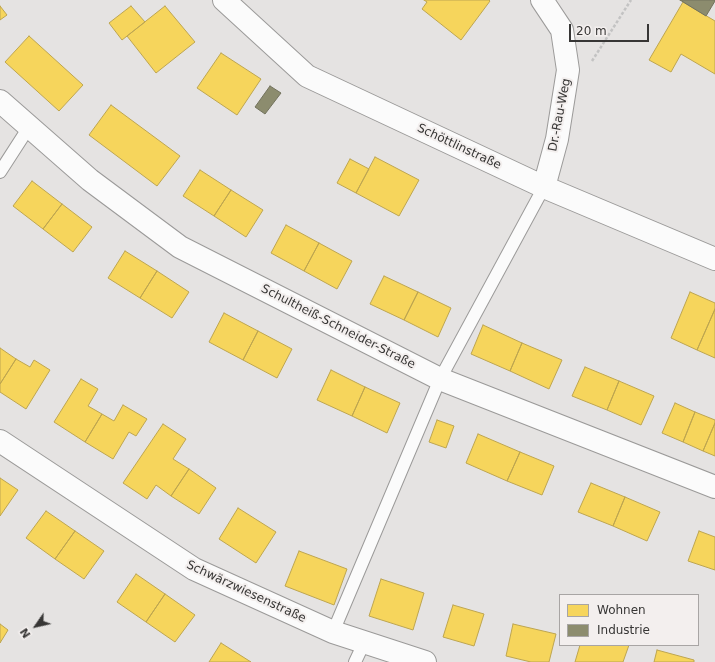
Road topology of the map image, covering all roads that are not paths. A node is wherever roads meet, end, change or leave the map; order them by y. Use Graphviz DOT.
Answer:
graph roads {
  1 [pos="224,0"];
  2 [pos="542,0"];
  3 [pos="0,101"];
  4 [pos="29,127"];
  5 [pos="0,172"];
  6 [pos="544,187"];
  7 [pos="715,259"];
  8 [pos="440,379"];
  9 [pos="0,441"];
  10 [pos="715,487"];
  11 [pos="333,632"];
  12 [pos="360,652"];
  13 [pos="425,662"];
  1 -- 6 [label="street, Schöttlinstraße"];
  2 -- 6 [label="street, Dr.-Rau-Weg"];
  3 -- 4 [label="street, Schultheiß-Schneider-Straße"];
  4 -- 5 [label="lane"];
  4 -- 8 [label="street, Schultheiß-Schneider-Straße"];
  6 -- 7 [label="street, Schöttlinstraße"];
  6 -- 8 [label="lane"];
  8 -- 10 [label="street, Schultheiß-Schneider-Straße"];
  8 -- 11 [label="lane"];
  9 -- 11 [label="street, Schwärzwiesenstraße"];
  11 -- 12 [label="street, Schwärzwiesenstraße"];
  12 -- 13 [label="street, Schwärzwiesenstraße"];
}
